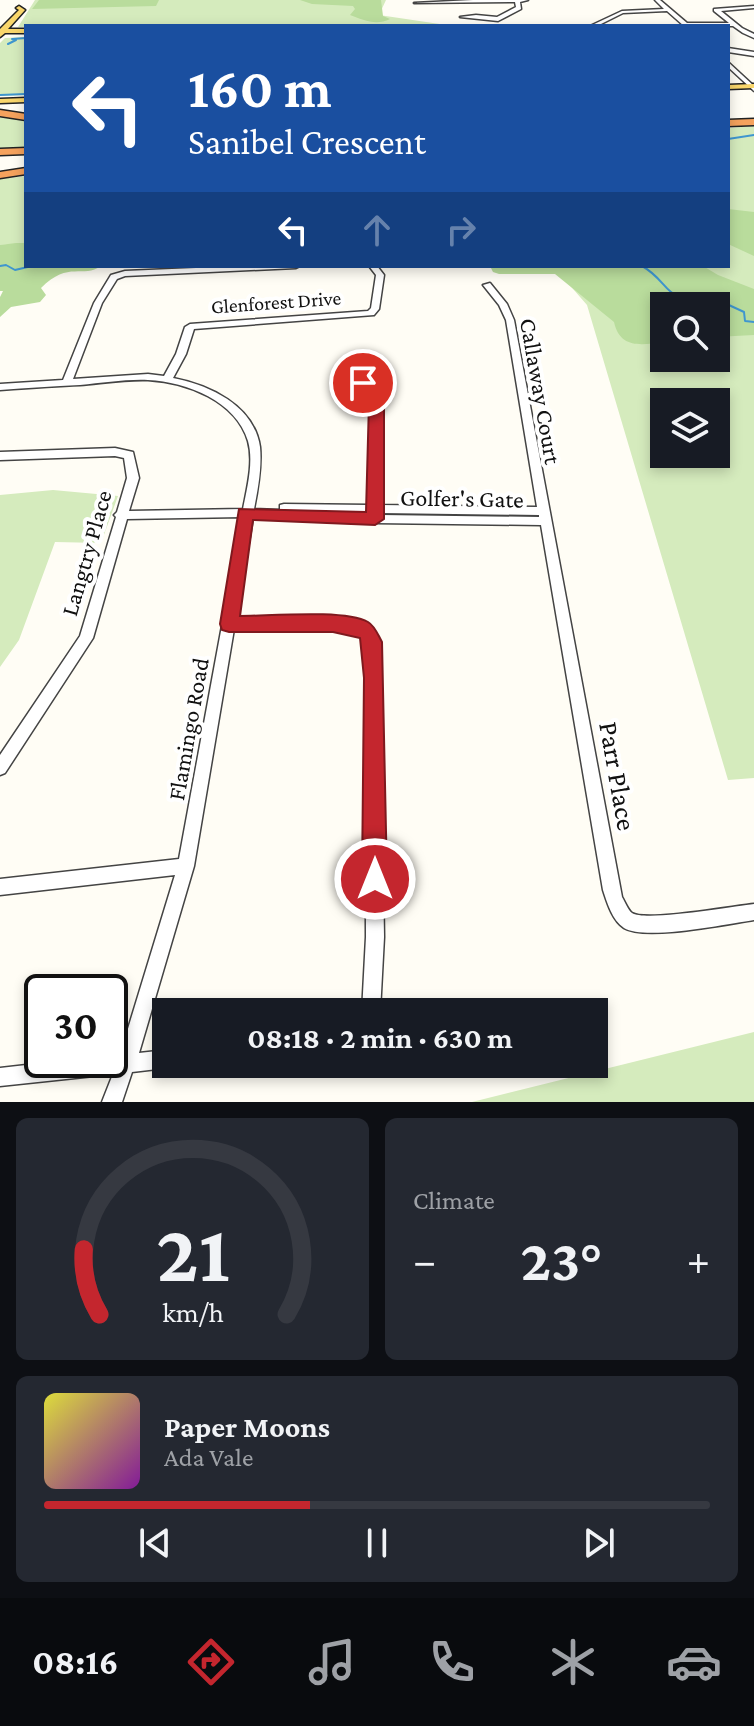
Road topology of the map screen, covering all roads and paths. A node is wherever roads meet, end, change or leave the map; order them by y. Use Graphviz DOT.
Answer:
graph roads {
  1 [pos="26,0"];
  2 [pos="517,0"];
  3 [pos="526,0"];
  4 [pos="657,0"];
  5 [pos="416,2"];
  6 [pos="754,7"];
  7 [pos="667,10"];
  8 [pos="416,12"];
  9 [pos="476,17"];
  10 [pos="597,24"];
  11 [pos="686,24"];
  12 [pos="730,24"];
  13 [pos="736,24"];
  14 [pos="1,31"];
  15 [pos="24,33"];
  16 [pos="754,36"];
  17 [pos="730,50"];
  18 [pos="754,54"];
  19 [pos="730,66"];
  20 [pos="753,88"];
  21 [pos="730,89"];
  22 [pos="24,100"];
  23 [pos="0,101"];
  24 [pos="754,111"];
  25 [pos="0,113"];
  26 [pos="730,113"];
  27 [pos="24,117"];
  28 [pos="754,122"];
  29 [pos="730,123"];
  30 [pos="24,151"];
  31 [pos="0,152"];
  32 [pos="24,161"];
  33 [pos="0,162"];
  34 [pos="24,171"];
  35 [pos="0,175"];
  36 [pos="253,268"];
  37 [pos="375,268"];
  38 [pos="487,285"];
  39 [pos="167,379"];
  40 [pos="67,381"];
  41 [pos="363,383"];
  42 [pos="0,387"];
  43 [pos="0,456"];
  44 [pos="246,513"];
  45 [pos="375,514"];
  46 [pos="120,515"];
  47 [pos="543,516"];
  48 [pos="229,624"];
  49 [pos="0,768"];
  50 [pos="186,866"];
  51 [pos="0,887"];
  52 [pos="754,912"];
  53 [pos="372,998"];
  54 [pos="128,1057"];
  55 [pos="152,1061"];
  56 [pos="128,1064"];
  57 [pos="24,1075"];
  58 [pos="0,1077"];
  59 [pos="121,1078"];
  60 [pos="112,1102"];
  1 -- 14 [label="main road"];
  2 -- 3 [label="street"];
  2 -- 5 [label="street"];
  2 -- 9 [label="street"];
  4 -- 7 [label="street"];
  5 -- 8 [label="street"];
  6 -- 13 [label="street"];
  7 -- 10 [label="street"];
  7 -- 11 [label="street"];
  12 -- 13 [label="street"];
  13 -- 16 [label="street"];
  14 -- 15 [label="main road"];
  17 -- 18 [label="street"];
  19 -- 20 [label="street"];
  20 -- 21 [label="main road"];
  22 -- 23 [label="main road"];
  24 -- 26 [label="highway"];
  25 -- 27 [label="highway"];
  28 -- 29 [label="highway"];
  30 -- 31 [label="highway"];
  32 -- 33 [label="highway"];
  34 -- 35 [label="highway"];
  36 -- 40 [label="street, Glenforest Drive"];
  37 -- 39 [label="street, Glenforest Drive"];
  38 -- 47 [label="street, Callaway Court"];
  39 -- 40 [label="street, Flamingo Road"];
  39 -- 44 [label="street, Flamingo Road"];
  40 -- 42 [label="street, Flamingo Road"];
  41 -- 45 [label="street"];
  43 -- 46 [label="street, Langtry Place"];
  44 -- 45 [label="street, Golfer's Gate"];
  44 -- 46 [label="street, Golfer's Gate"];
  44 -- 48 [label="street, Flamingo Road"];
  45 -- 47 [label="street, Golfer's Gate"];
  46 -- 49 [label="street, Langtry Place"];
  47 -- 52 [label="street, Parr Place"];
  48 -- 50 [label="street, Flamingo Road"];
  48 -- 53 [label="street"];
  50 -- 51 [label="street"];
  50 -- 54 [label="street, Flamingo Road"];
  55 -- 56 [label="street"];
  57 -- 58 [label="street"];
  59 -- 60 [label="street, Flamingo Road"];
}
